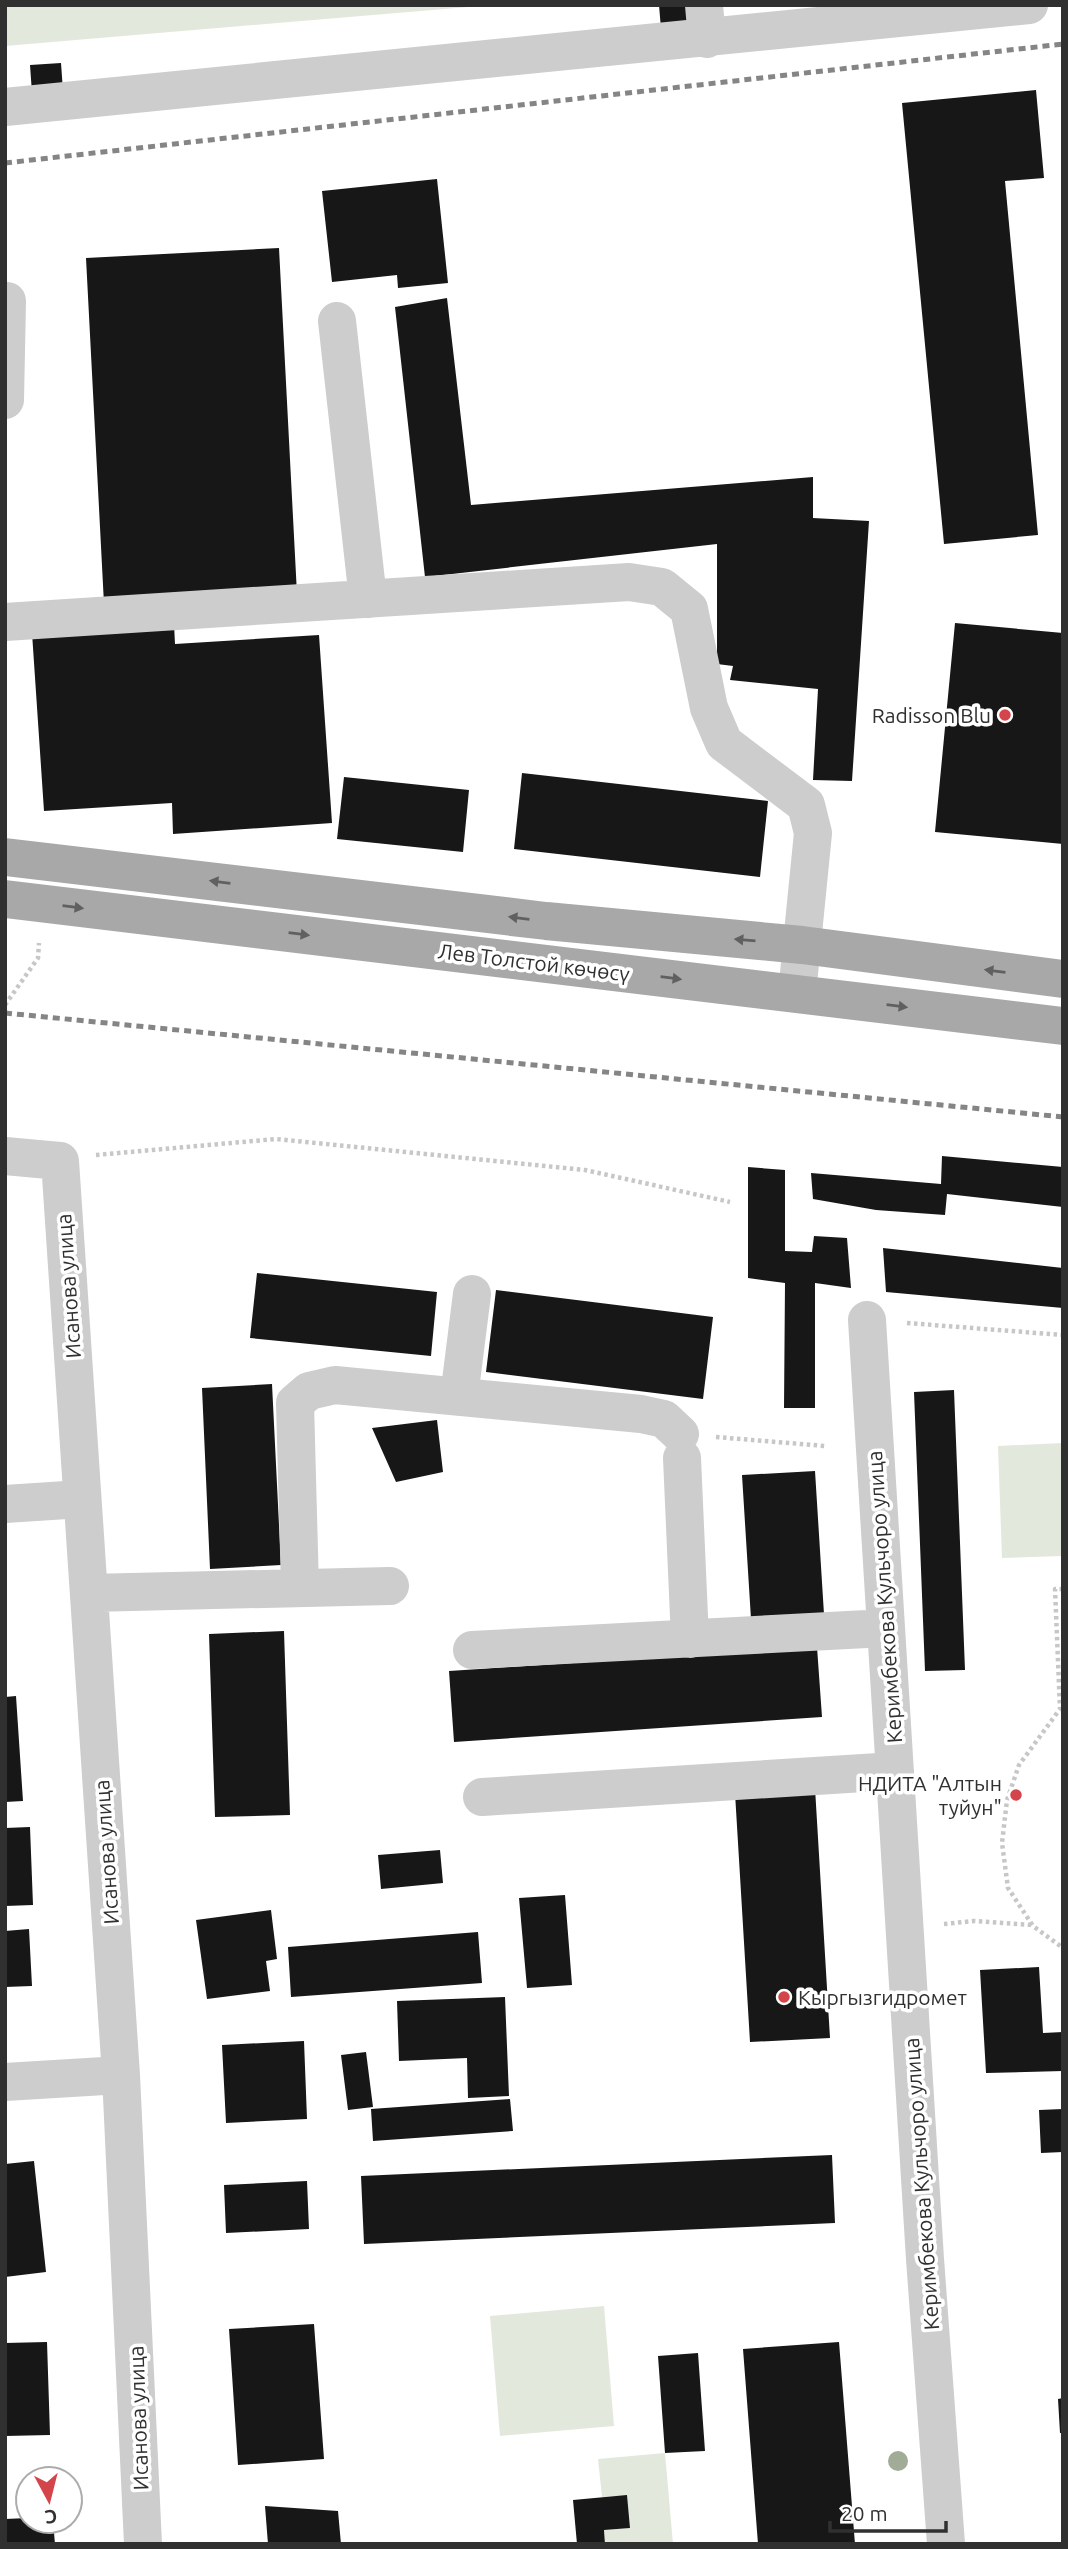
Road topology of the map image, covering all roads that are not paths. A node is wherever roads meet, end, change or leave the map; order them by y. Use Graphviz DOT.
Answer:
graph roads {
  1 [pos="1029,5"];
  2 [pos="705,22"];
  3 [pos="5,107"];
  4 [pos="7,301"];
  5 [pos="337,321"];
  6 [pos="5,400"];
  7 [pos="368,599"];
  8 [pos="5,622"];
  9 [pos="5,857"];
  10 [pos="5,899"];
  11 [pos="802,945"];
  12 [pos="1063,979"];
  13 [pos="797,993"];
  14 [pos="1063,1026"];
  15 [pos="5,1156"];
  16 [pos="472,1294"];
  17 [pos="867,1320"];
  18 [pos="459,1397"];
  19 [pos="82,1499"];
  20 [pos="5,1504"];
  21 [pos="390,1586"];
  22 [pos="300,1588"];
  23 [pos="89,1593"];
  24 [pos="887,1628"];
  25 [pos="690,1639"];
  26 [pos="472,1650"];
  27 [pos="895,1771"];
  28 [pos="482,1797"];
  29 [pos="121,2075"];
  30 [pos="5,2082"];
  31 [pos="143,2544"];
  32 [pos="946,2544"];
  1 -- 2 [label="street"];
  2 -- 3 [label="street"];
  4 -- 6 [label="street"];
  5 -- 7 [label="street"];
  7 -- 8 [label="street"];
  7 -- 11 [label="street"];
  11 -- 9 [label="main road, Лев Толстой көчөсү, one-way"];
  10 -- 13 [label="main road, Лев Толстой көчөсү, one-way"];
  12 -- 11 [label="main road, Лев Толстой көчөсү, one-way"];
  11 -- 13 [label="street"];
  13 -- 14 [label="main road, Лев Толстой көчөсү, one-way"];
  15 -- 19 [label="street, Исанова улица"];
  16 -- 18 [label="street"];
  17 -- 24 [label="street, Керимбекова Кульчоро улица"];
  18 -- 22 [label="street"];
  18 -- 25 [label="street"];
  19 -- 20 [label="street"];
  19 -- 23 [label="street, Исанова улица"];
  21 -- 22 [label="street"];
  22 -- 23 [label="street"];
  23 -- 29 [label="street, Исанова улица"];
  24 -- 25 [label="street"];
  24 -- 27 [label="street, Керимбекова Кульчоро улица"];
  25 -- 26 [label="street"];
  27 -- 28 [label="street"];
  27 -- 32 [label="street, Керимбекова Кульчоро улица"];
  29 -- 30 [label="street"];
  29 -- 31 [label="street, Исанова улица"];
}
